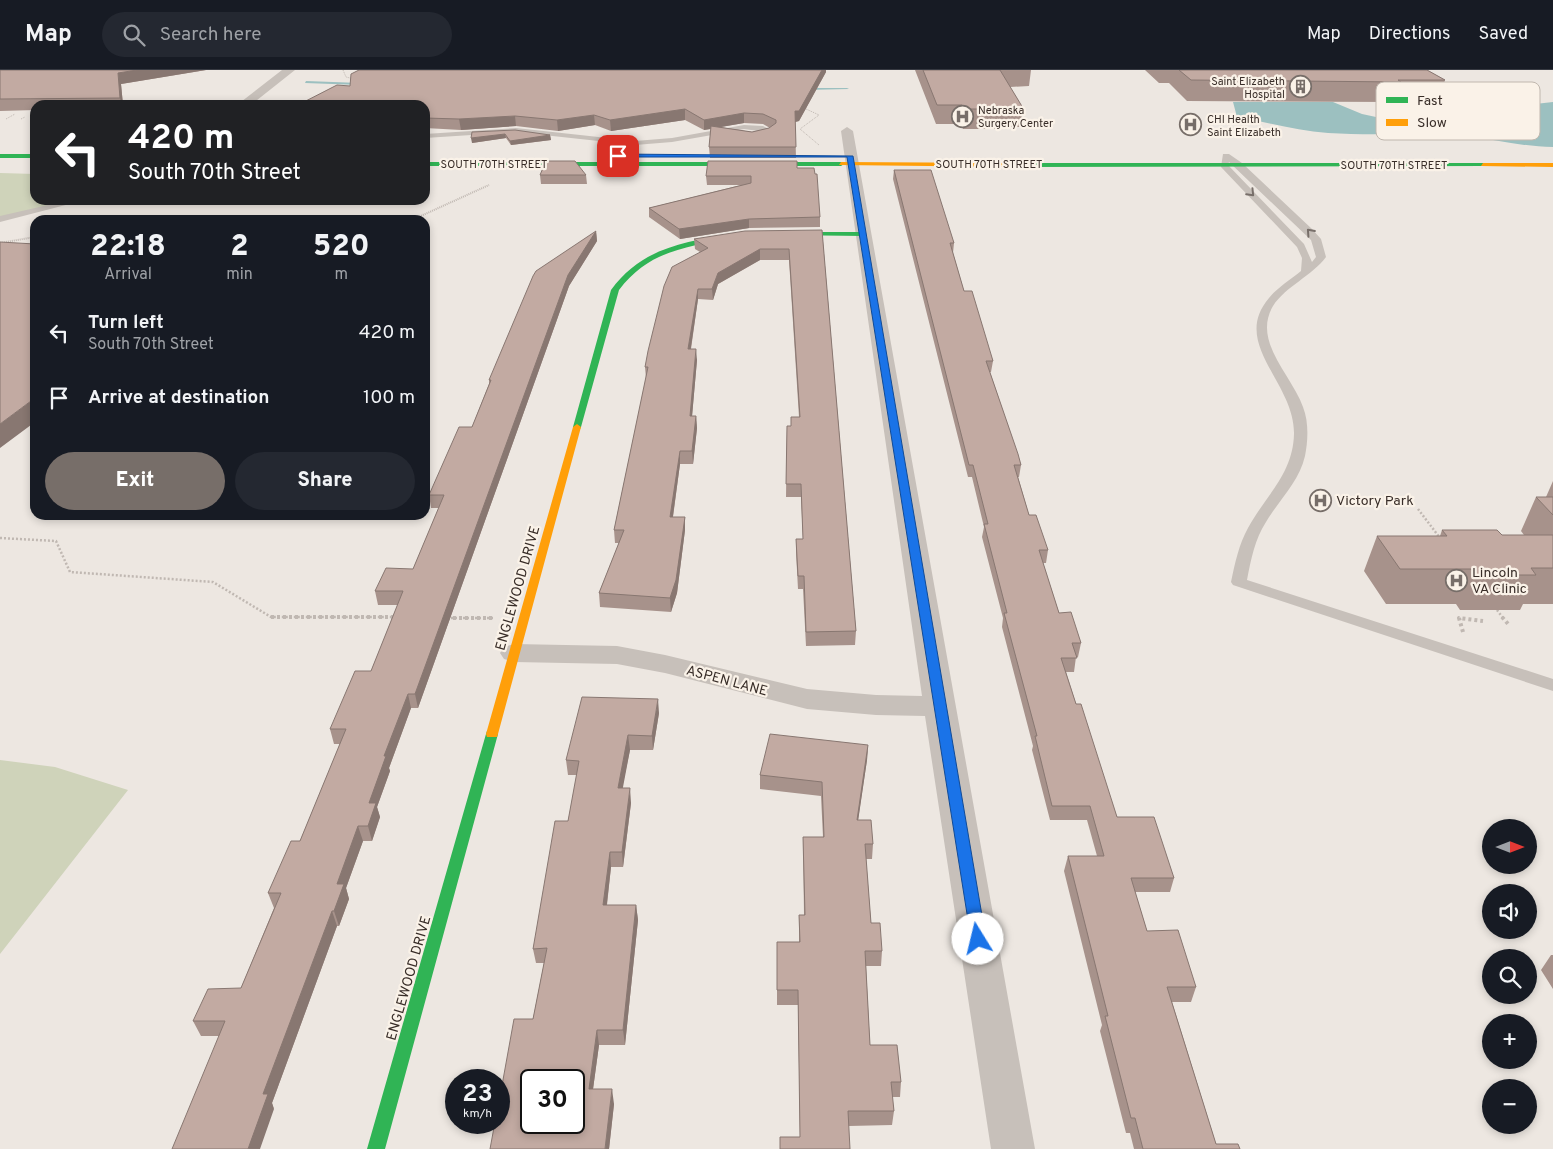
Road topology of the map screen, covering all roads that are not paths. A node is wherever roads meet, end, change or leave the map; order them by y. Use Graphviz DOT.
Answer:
graph roads {
  1 [pos="289,70"];
  2 [pos="250,100"];
  3 [pos="712,133"];
  4 [pos="430,136"];
  5 [pos="849,150"];
  6 [pos="0,156"];
  7 [pos="30,156"];
  8 [pos="430,156"];
  9 [pos="1553,156"];
  10 [pos="1225,160"];
  11 [pos="430,164"];
  12 [pos="1239,164"];
  13 [pos="0,165"];
  14 [pos="30,165"];
  15 [pos="1553,165"];
  16 [pos="58,205"];
  17 [pos="0,218"];
  18 [pos="776,234"];
  19 [pos="863,234"];
  20 [pos="747,235"];
  21 [pos="1306,272"];
  22 [pos="514,653"];
  23 [pos="1553,685"];
  24 [pos="939,706"];
  25 [pos="376,1149"];
  26 [pos="1013,1149"];
  1 -- 2 [label="street"];
  3 -- 3 [label="lane"];
  3 -- 4 [label="lane"];
  5 -- 8 [label="main road, SOUTH 70TH STREET"];
  5 -- 10 [label="main road, SOUTH 70TH STREET"];
  5 -- 11 [label="main road, SOUTH 70TH STREET"];
  5 -- 19 [label="street"];
  6 -- 7 [label="main road"];
  9 -- 10 [label="main road, SOUTH 70TH STREET"];
  10 -- 12 [label="main road, SOUTH 70TH STREET"];
  10 -- 21 [label="lane, one-way"];
  12 -- 15 [label="main road, SOUTH 70TH STREET"];
  21 -- 12 [label="lane, one-way"];
  13 -- 14 [label="main road"];
  16 -- 17 [label="lane"];
  18 -- 19 [label="main road"];
  19 -- 24 [label="street"];
  20 -- 22 [label="main road, ENGLEWOOD DRIVE"];
  21 -- 23 [label="lane"];
  22 -- 24 [label="street, ASPEN LANE"];
  22 -- 25 [label="main road, ENGLEWOOD DRIVE"];
  24 -- 26 [label="street"];
}
